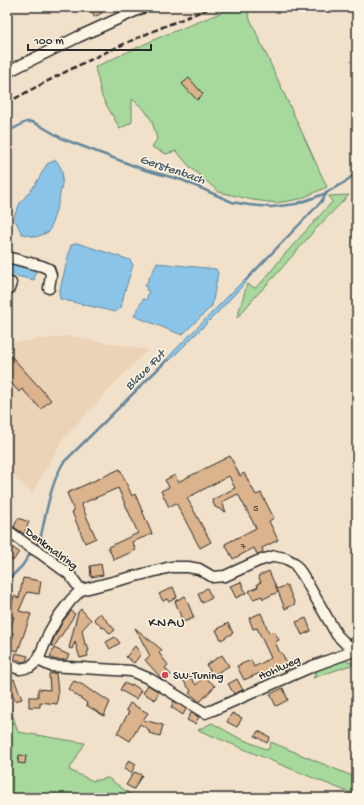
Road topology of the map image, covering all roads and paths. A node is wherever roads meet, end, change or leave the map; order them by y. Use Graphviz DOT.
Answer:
graph roads {
  1 [pos="144,7"];
  2 [pos="7,72"];
  3 [pos="7,257"];
  4 [pos="49,288"];
  5 [pos="7,530"];
  6 [pos="81,590"];
  7 [pos="357,650"];
  8 [pos="38,660"];
  9 [pos="7,665"];
  1 -- 2 [label="street"];
  3 -- 4 [label="street"];
  5 -- 6 [label="street, Denkmalring"];
  6 -- 7 [label="street"];
  6 -- 8 [label="street"];
  7 -- 8 [label="street, Hohlweg"];
  8 -- 9 [label="street"];
}
